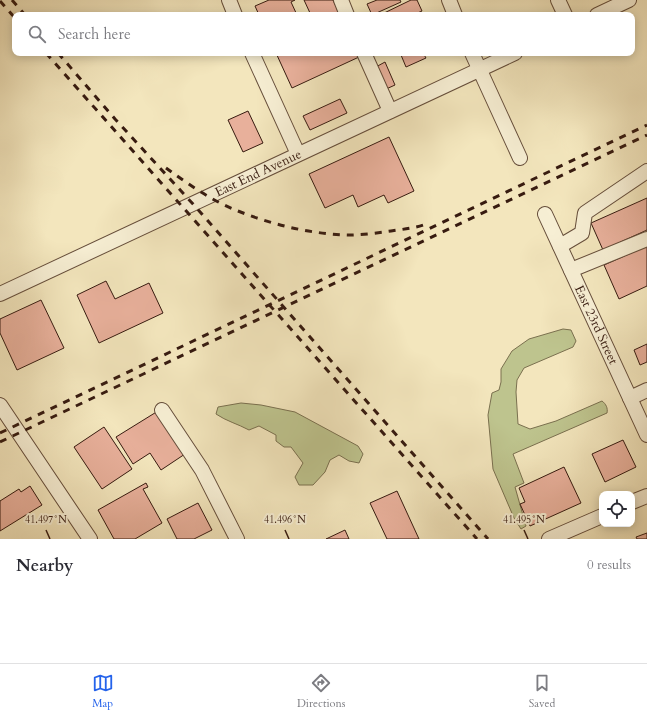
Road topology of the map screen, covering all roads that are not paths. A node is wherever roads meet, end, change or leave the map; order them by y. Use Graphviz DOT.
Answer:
graph roads {
  1 [pos="229,0"];
  2 [pos="341,0"];
  3 [pos="449,0"];
  4 [pos="558,0"];
  5 [pos="629,0"];
  6 [pos="234,12"];
  7 [pos="346,12"];
  8 [pos="454,12"];
  9 [pos="564,12"];
  10 [pos="603,12"];
  11 [pos="253,56"];
  12 [pos="365,56"];
  13 [pos="473,56"];
  14 [pos="509,56"];
  15 [pos="480,70"];
  16 [pos="390,111"];
  17 [pos="298,154"];
  18 [pos="520,158"];
  19 [pos="647,171"];
  20 [pos="545,214"];
  21 [pos="647,238"];
  22 [pos="560,246"];
  23 [pos="571,270"];
  24 [pos="0,294"];
  25 [pos="647,390"];
  26 [pos="630,398"];
  27 [pos="0,405"];
  28 [pos="162,410"];
  29 [pos="647,435"];
  30 [pos="647,496"];
  31 [pos="635,501"];
  32 [pos="599,517"];
  33 [pos="90,539"];
  34 [pos="237,539"];
  35 [pos="549,539"];
  1 -- 6 [label="street"];
  2 -- 7 [label="street"];
  3 -- 8 [label="street"];
  4 -- 9 [label="street"];
  5 -- 10 [label="street"];
  11 -- 17 [label="street"];
  12 -- 16 [label="street"];
  13 -- 15 [label="street"];
  14 -- 15 [label="street, East End Avenue"];
  15 -- 16 [label="street, East End Avenue"];
  15 -- 18 [label="street"];
  16 -- 17 [label="street, East End Avenue"];
  17 -- 24 [label="street, East End Avenue"];
  19 -- 22 [label="street"];
  20 -- 22 [label="street, East 23rd Street"];
  21 -- 23 [label="street"];
  22 -- 23 [label="street, East 23rd Street"];
  23 -- 26 [label="street, East 23rd Street"];
  25 -- 26 [label="street"];
  26 -- 29 [label="street, East 23rd Street"];
  27 -- 33 [label="street"];
  28 -- 34 [label="street"];
  30 -- 31 [label="street"];
  32 -- 35 [label="street"];
}
